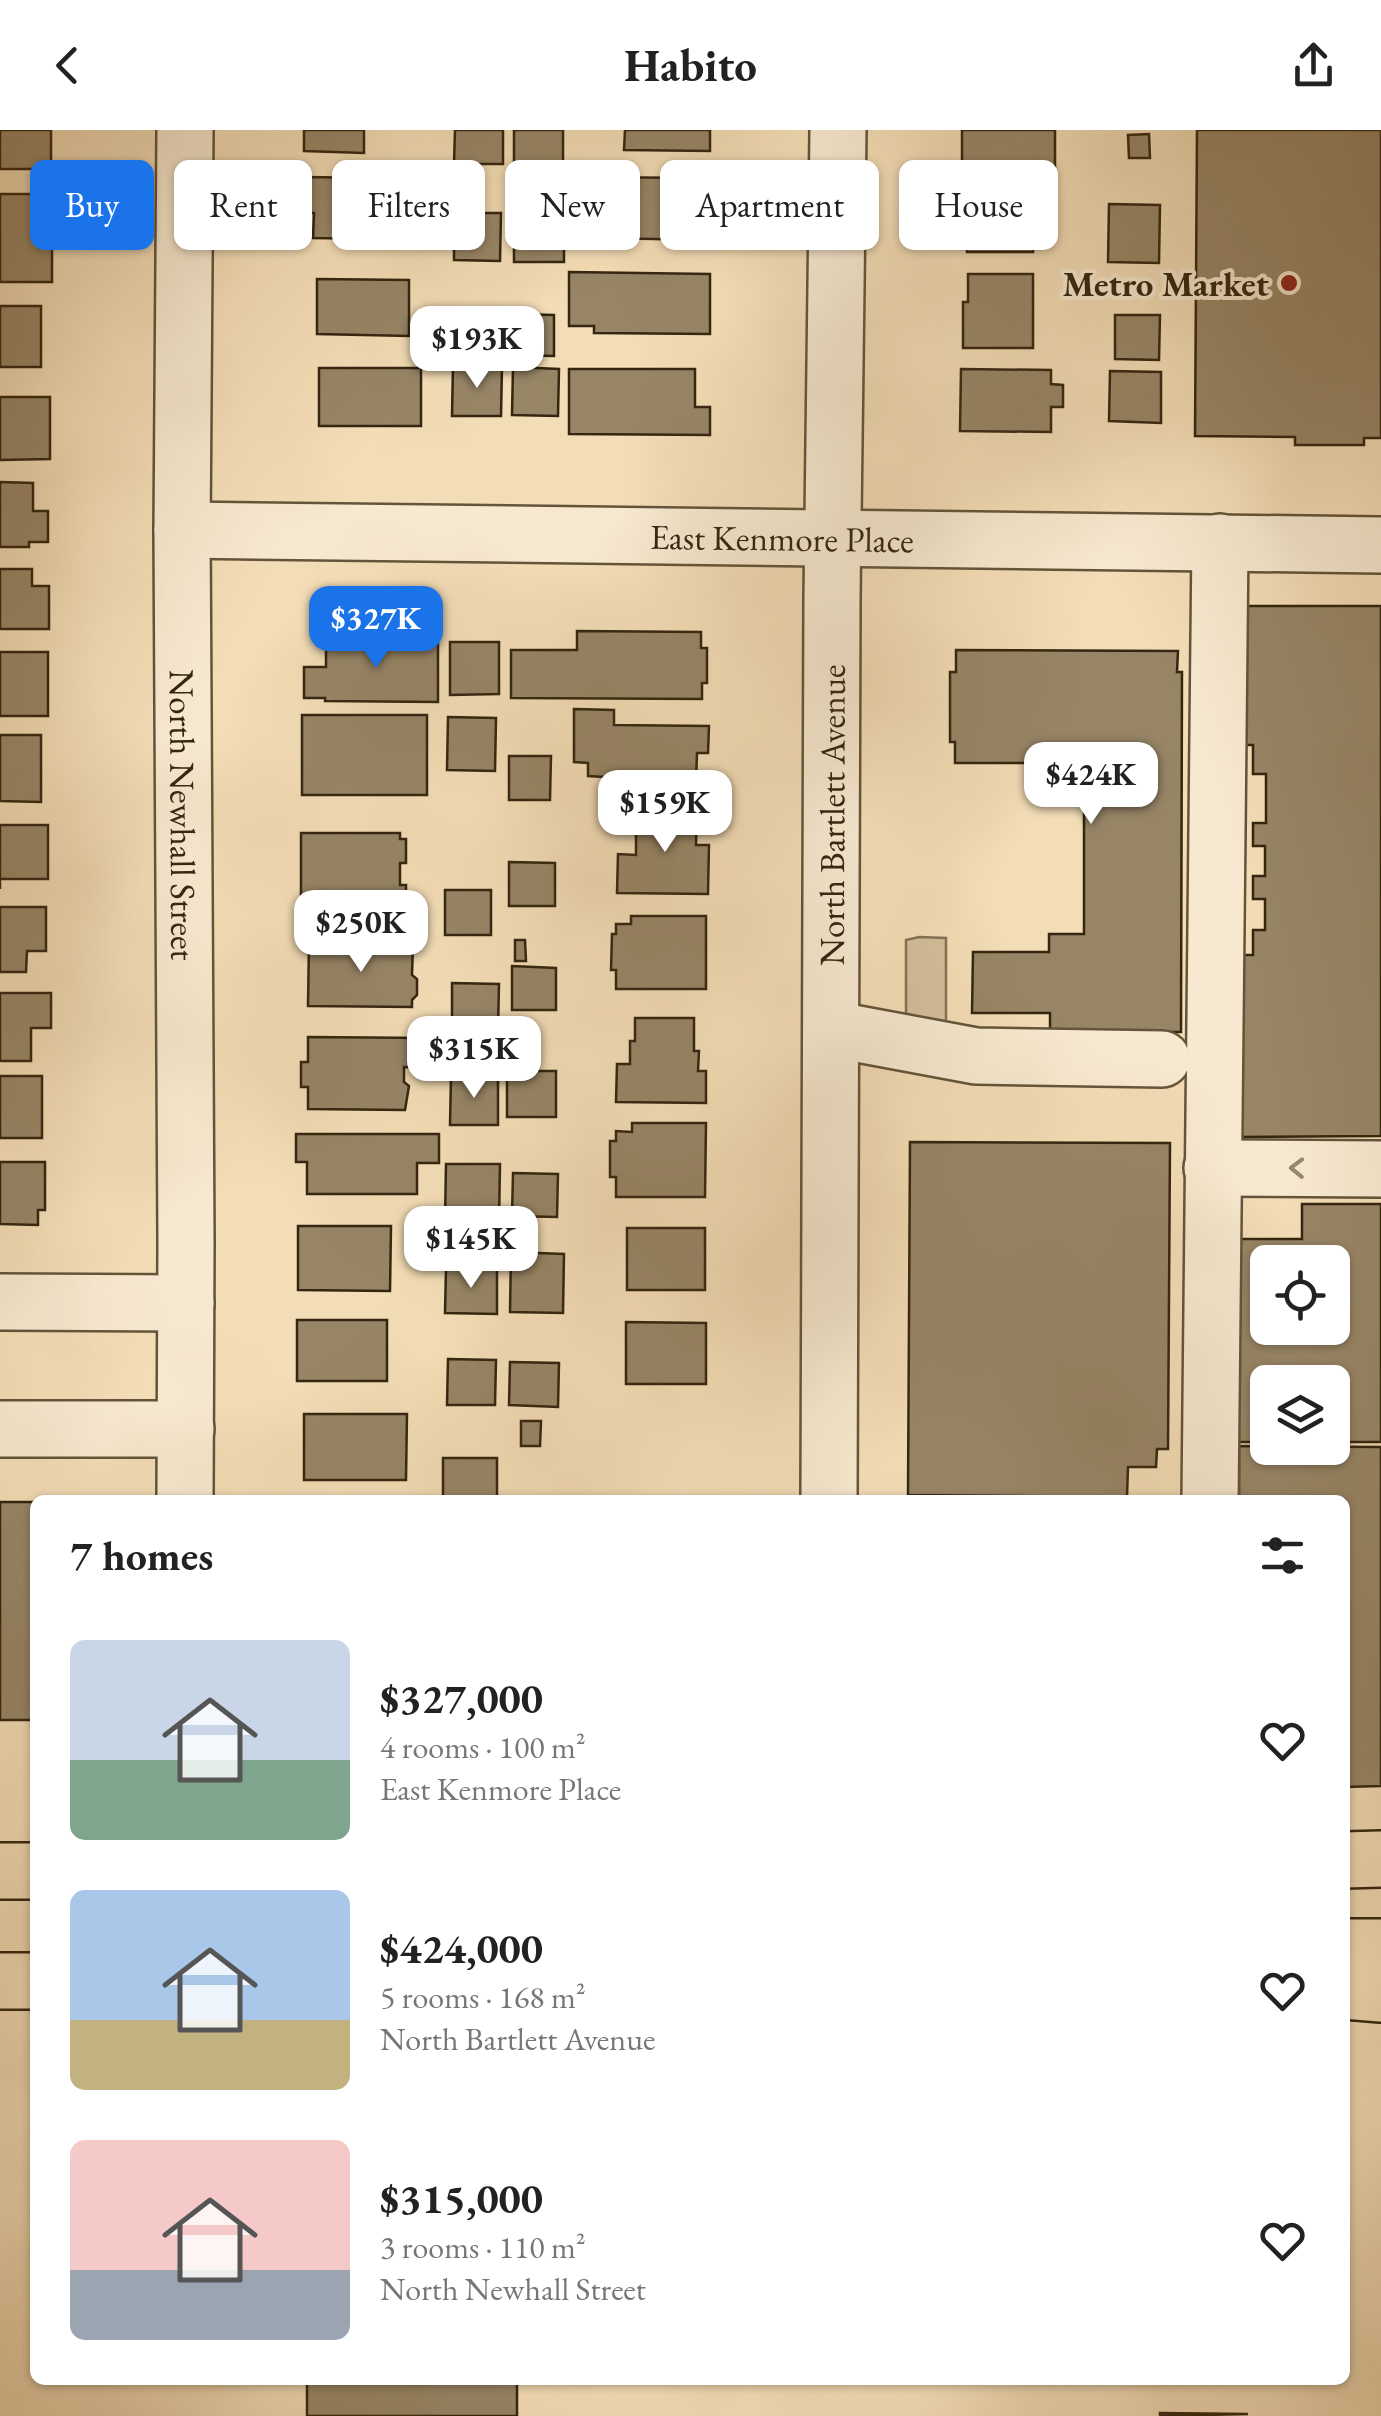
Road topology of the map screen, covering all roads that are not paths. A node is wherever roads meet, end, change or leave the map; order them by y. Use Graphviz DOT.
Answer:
graph roads {
  1 [pos="185,130"];
  2 [pos="838,130"];
  3 [pos="182,530"];
  4 [pos="833,538"];
  5 [pos="1220,542"];
  6 [pos="1381,544"];
  7 [pos="831,1029"];
  8 [pos="1162,1059"];
  9 [pos="1212,1168"];
  10 [pos="1381,1169"];
  11 [pos="0,1302"];
  12 [pos="186,1303"];
  13 [pos="186,1429"];
  14 [pos="0,1430"];
  15 [pos="185,1495"];
  16 [pos="829,1495"];
  17 [pos="1210,1495"];
  18 [pos="1381,1859"];
  19 [pos="1350,1860"];
  20 [pos="0,1870"];
  21 [pos="30,1871"];
  22 [pos="1350,1947"];
  23 [pos="1381,1947"];
  24 [pos="0,1981"];
  25 [pos="30,1981"];
  26 [pos="1350,1991"];
  27 [pos="1381,1994"];
  1 -- 3 [label="street, North Newhall Street"];
  2 -- 4 [label="street, North Bartlett Avenue"];
  3 -- 4 [label="street, East Kenmore Place"];
  3 -- 12 [label="street, North Newhall Street"];
  4 -- 5 [label="street, East Kenmore Place"];
  4 -- 7 [label="street, North Bartlett Avenue"];
  5 -- 6 [label="street, East Kenmore Place"];
  5 -- 9 [label="street"];
  7 -- 8 [label="street"];
  7 -- 16 [label="street, North Bartlett Avenue"];
  10 -- 9 [label="street, one-way"];
  9 -- 17 [label="street"];
  11 -- 12 [label="street"];
  12 -- 13 [label="street, North Newhall Street"];
  13 -- 14 [label="street"];
  13 -- 15 [label="street, North Newhall Street"];
  18 -- 19 [label="main road"];
  20 -- 21 [label="main road"];
  22 -- 23 [label="main road"];
  24 -- 25 [label="main road"];
  26 -- 27 [label="main road"];
}
